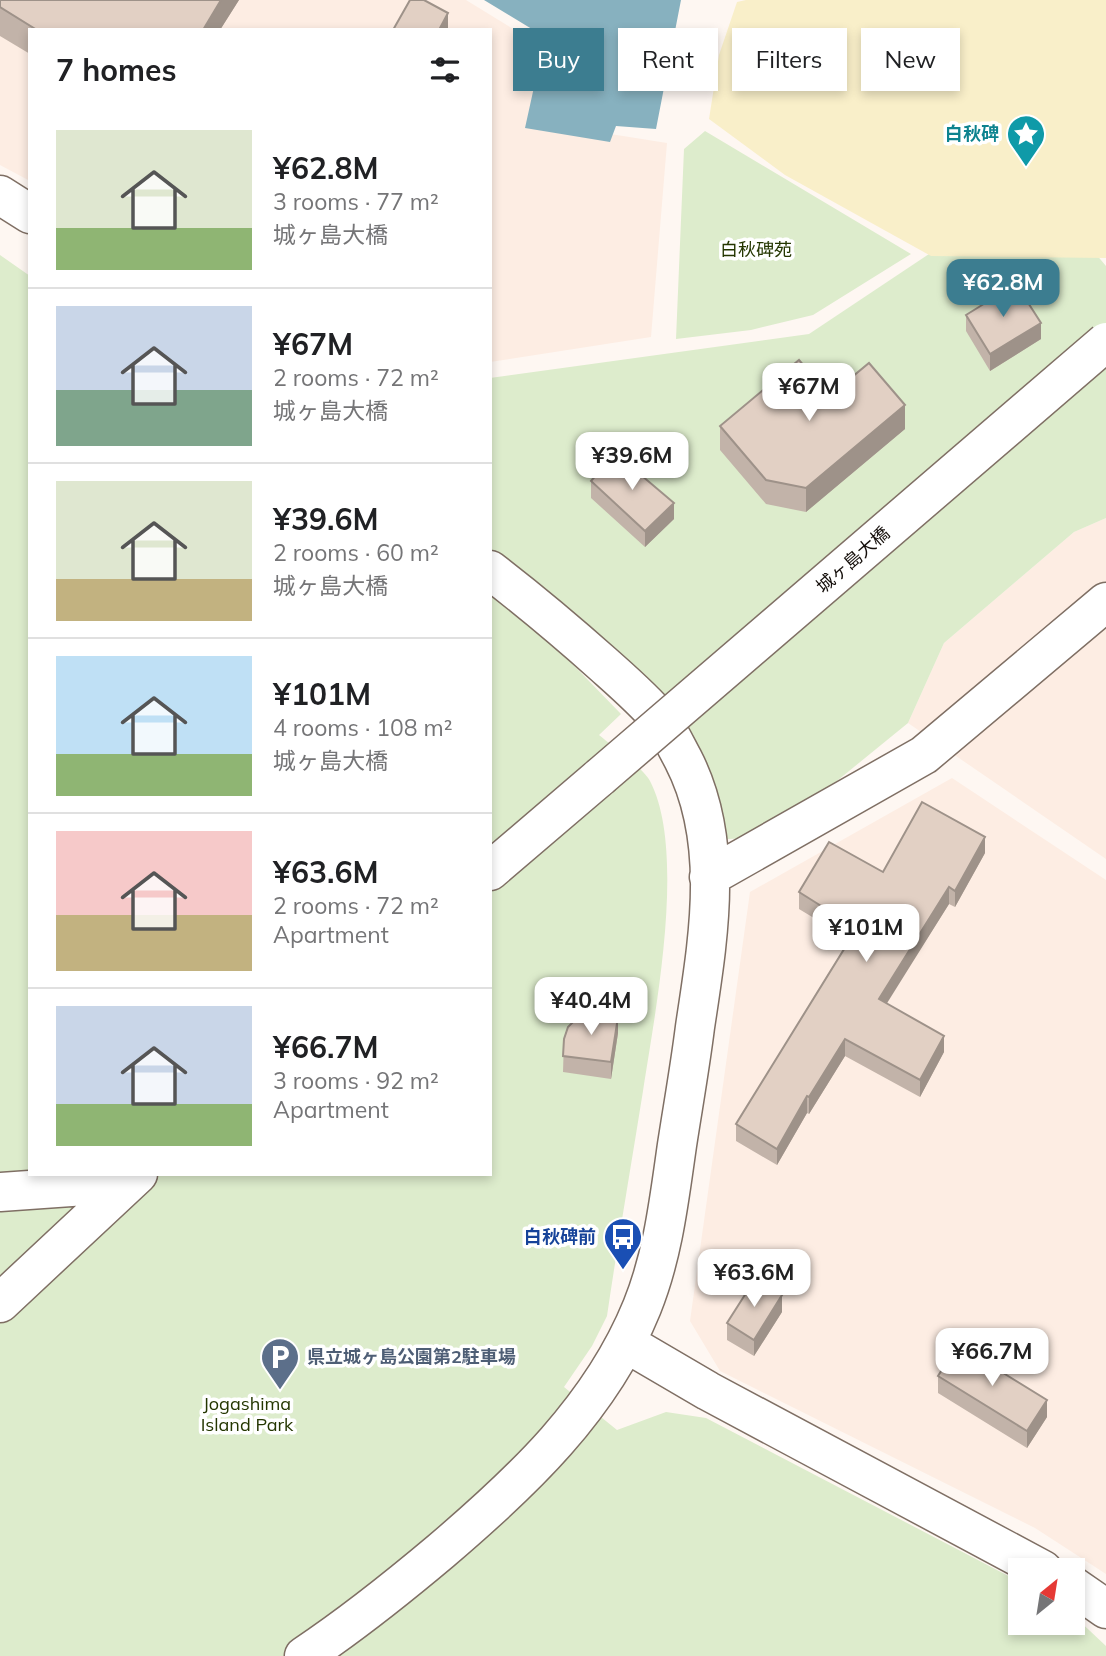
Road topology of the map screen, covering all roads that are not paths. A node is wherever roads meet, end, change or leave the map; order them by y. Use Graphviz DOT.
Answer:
graph roads {
  1 [pos="0,195"];
  2 [pos="28,213"];
  3 [pos="1106,342"];
  4 [pos="492,572"];
  5 [pos="1106,602"];
  6 [pos="492,869"];
  7 [pos="709,877"];
  8 [pos="133,1179"];
  9 [pos="0,1192"];
  10 [pos="0,1303"];
  11 [pos="626,1343"];
  12 [pos="1021,1558"];
  13 [pos="1085,1594"];
  14 [pos="1106,1609"];
  15 [pos="304,1656"];
  1 -- 2 [label="street"];
  3 -- 6 [label="street, 城ヶ島大橋, bridge"];
  4 -- 7 [label="street"];
  5 -- 7 [label="street"];
  7 -- 11 [label="street"];
  8 -- 9 [label="street"];
  8 -- 10 [label="street"];
  11 -- 12 [label="street"];
  11 -- 15 [label="street"];
  13 -- 14 [label="street"];
}
